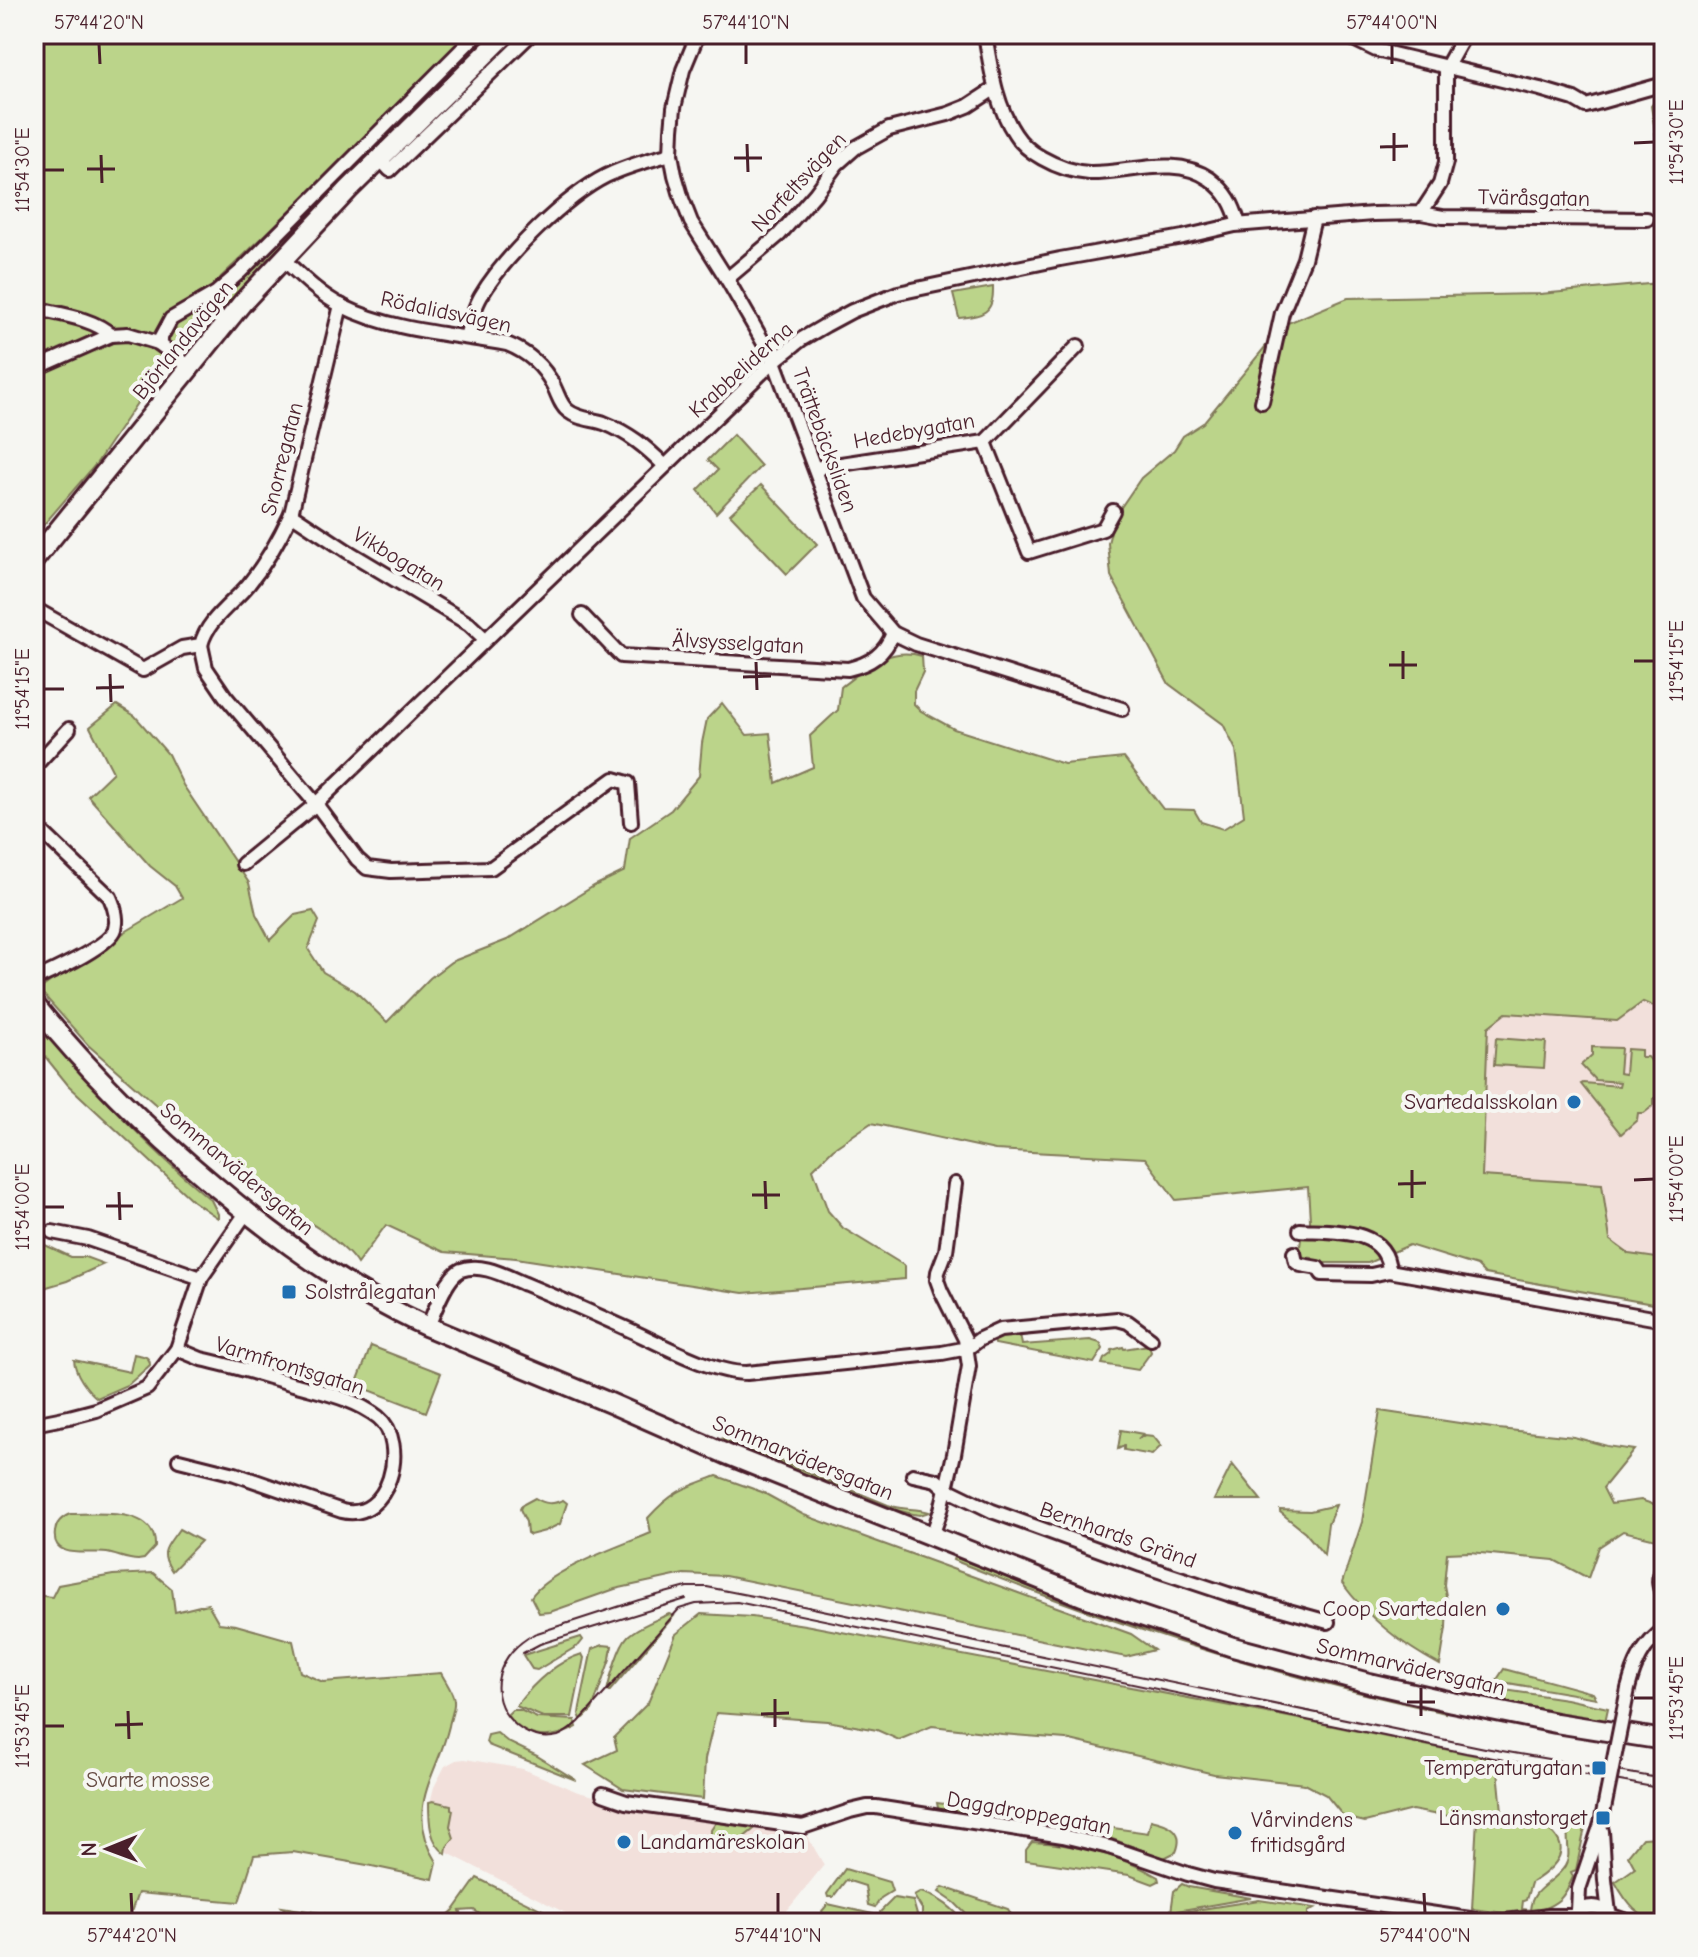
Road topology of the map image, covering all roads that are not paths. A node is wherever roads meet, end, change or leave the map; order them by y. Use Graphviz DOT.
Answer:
graph roads {
  1 [pos="477,34"];
  2 [pos="506,34"];
  3 [pos="531,34"];
  4 [pos="698,34"];
  5 [pos="985,34"];
  6 [pos="1343,34"];
  7 [pos="1465,34"];
  8 [pos="1446,68"];
  9 [pos="1664,84"];
  10 [pos="994,89"];
  11 [pos="671,154"];
  12 [pos="380,159"];
  13 [pos="1421,213"];
  14 [pos="1314,218"];
  15 [pos="1647,219"];
  16 [pos="1239,224"];
  17 [pos="283,259"];
  18 [pos="727,279"];
  19 [pos="341,305"];
  20 [pos="34,308"];
  21 [pos="111,335"];
  22 [pos="466,337"];
  23 [pos="158,343"];
  24 [pos="1078,346"];
  25 [pos="774,361"];
  26 [pos="190,367"];
  27 [pos="34,369"];
  28 [pos="1262,402"];
  29 [pos="985,442"];
  30 [pos="665,466"];
  31 [pos="815,468"];
  32 [pos="1113,511"];
  33 [pos="291,514"];
  34 [pos="34,560"];
  35 [pos="37,610"];
  36 [pos="582,615"];
  37 [pos="893,633"];
  38 [pos="485,639"];
  39 [pos="201,645"];
  40 [pos="1122,709"];
  41 [pos="69,729"];
  42 [pos="34,767"];
  43 [pos="316,804"];
  44 [pos="631,822"];
  45 [pos="34,824"];
  46 [pos="243,864"];
  47 [pos="34,980"];
  48 [pos="34,1004"];
  49 [pos="955,1184"];
  50 [pos="246,1213"];
  51 [pos="1300,1230"];
  52 [pos="52,1232"];
  53 [pos="1294,1253"];
  54 [pos="1389,1271"];
  55 [pos="201,1278"];
  56 [pos="1664,1320"];
  57 [pos="428,1327"];
  58 [pos="1151,1339"];
  59 [pos="968,1348"];
  60 [pos="177,1349"];
  61 [pos="34,1424"];
  62 [pos="179,1460"];
  63 [pos="913,1475"];
  64 [pos="945,1488"];
  65 [pos="932,1536"];
  66 [pos="1664,1567"];
  67 [pos="1664,1599"];
  68 [pos="1328,1622"];
  69 [pos="1664,1630"];
  70 [pos="1664,1740"];
  71 [pos="603,1794"];
  72 [pos="1601,1824"];
  73 [pos="1573,1917"];
  74 [pos="1612,1917"];
  75 [pos="1496,1923"];
  76 [pos="1632,1923"];
  1 -- 23 [label="street, Björlandavägen"];
  2 -- 12 [label="street, Björlandavägen"];
  3 -- 12 [label="street"];
  4 -- 11 [label="street, Trättebäcksliden"];
  5 -- 10 [label="street"];
  6 -- 8 [label="street"];
  7 -- 8 [label="street"];
  8 -- 9 [label="street"];
  8 -- 13 [label="street"];
  10 -- 16 [label="street"];
  10 -- 18 [label="street, Norfeltsvägen"];
  11 -- 18 [label="street, Trättebäcksliden"];
  11 -- 22 [label="street"];
  12 -- 17 [label="street, Björlandavägen"];
  13 -- 14 [label="street, Krabbeliderna"];
  13 -- 15 [label="street, Tväråsgatan"];
  14 -- 16 [label="street, Krabbeliderna"];
  14 -- 28 [label="street"];
  16 -- 25 [label="street, Krabbeliderna"];
  17 -- 19 [label="street, Rödalidsvägen"];
  17 -- 26 [label="street, Björlandavägen"];
  18 -- 25 [label="street, Trättebäcksliden"];
  19 -- 22 [label="street, Rödalidsvägen"];
  19 -- 33 [label="street, Snorregatan"];
  20 -- 21 [label="street"];
  21 -- 23 [label="street"];
  21 -- 27 [label="street"];
  22 -- 30 [label="street, Rödalidsvägen"];
  23 -- 26 [label="street"];
  24 -- 29 [label="street, Hedebygatan"];
  25 -- 30 [label="street, Krabbeliderna"];
  25 -- 31 [label="street, Trättebäcksliden"];
  26 -- 34 [label="street, Björlandavägen"];
  29 -- 31 [label="street, Hedebygatan"];
  29 -- 32 [label="street"];
  30 -- 38 [label="street, Krabbeliderna"];
  31 -- 37 [label="street, Trättebäcksliden"];
  33 -- 38 [label="street, Vikbogatan"];
  33 -- 39 [label="street, Snorregatan"];
  35 -- 39 [label="street"];
  36 -- 37 [label="street, Älvsysselgatan"];
  37 -- 40 [label="street, Trättebäcksliden"];
  38 -- 43 [label="street, Krabbeliderna"];
  39 -- 43 [label="street"];
  41 -- 42 [label="street"];
  43 -- 44 [label="street"];
  43 -- 46 [label="street, Krabbeliderna"];
  45 -- 47 [label="street"];
  48 -- 50 [label="street, Sommarvädersgatan"];
  49 -- 59 [label="street"];
  50 -- 55 [label="street"];
  50 -- 57 [label="street, Sommarvädersgatan"];
  51 -- 54 [label="street"];
  52 -- 55 [label="street"];
  53 -- 54 [label="street"];
  54 -- 56 [label="street"];
  55 -- 60 [label="street"];
  57 -- 59 [label="street"];
  57 -- 65 [label="street, Sommarvädersgatan"];
  58 -- 59 [label="street"];
  59 -- 64 [label="street"];
  60 -- 61 [label="street"];
  60 -- 62 [label="street, Varmfrontsgatan"];
  63 -- 64 [label="street, Bernhards Gränd"];
  64 -- 65 [label="street"];
  64 -- 68 [label="street, Bernhards Gränd"];
  65 -- 70 [label="street, Sommarvädersgatan"];
  66 -- 67 [label="street"];
  69 -- 72 [label="street, bridge"];
  71 -- 75 [label="street, Daggdroppegatan"];
  72 -- 73 [label="street"];
  72 -- 74 [label="street"];
  73 -- 74 [label="street"];
  73 -- 75 [label="street, Daggdroppegatan"];
  74 -- 76 [label="street"];
}
